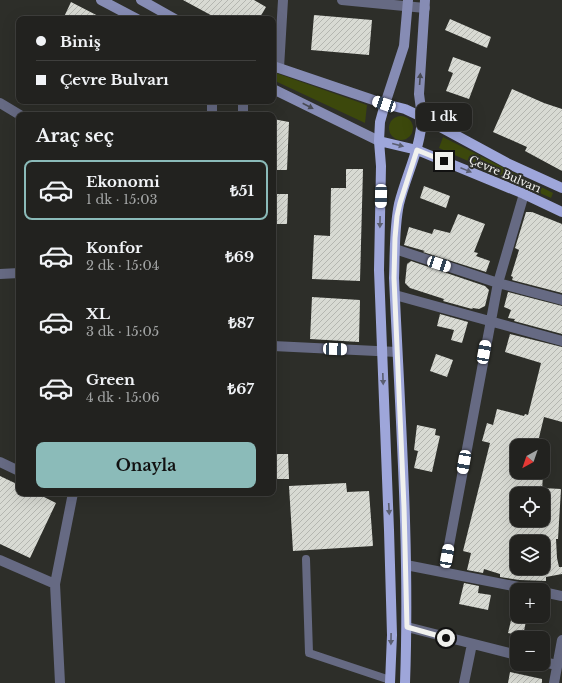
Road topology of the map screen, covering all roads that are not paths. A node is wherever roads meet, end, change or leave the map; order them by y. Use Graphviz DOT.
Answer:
graph roads {
  1 [pos="100,0"];
  2 [pos="141,0"];
  3 [pos="283,0"];
  4 [pos="342,0"];
  5 [pos="408,3"];
  6 [pos="425,4"];
  7 [pos="131,16"];
  8 [pos="170,16"];
  9 [pos="276,67"];
  10 [pos="276,90"];
  11 [pos="0,103"];
  12 [pos="384,104"];
  13 [pos="16,113"];
  14 [pos="422,118"];
  15 [pos="380,141"];
  16 [pos="417,150"];
  17 [pos="562,188"];
  18 [pos="524,194"];
  19 [pos="562,212"];
  20 [pos="395,249"];
  21 [pos="16,273"];
  22 [pos="0,274"];
  23 [pos="498,282"];
  24 [pos="395,295"];
  25 [pos="562,300"];
  26 [pos="490,321"];
  27 [pos="562,341"];
  28 [pos="276,346"];
  29 [pos="382,351"];
  30 [pos="397,352"];
  31 [pos="0,462"];
  32 [pos="16,470"];
  33 [pos="71,496"];
  34 [pos="0,560"];
  35 [pos="306,560"];
  36 [pos="406,565"];
  37 [pos="444,572"];
  38 [pos="55,584"];
  39 [pos="510,585"];
  40 [pos="550,593"];
  41 [pos="562,596"];
  42 [pos="407,627"];
  43 [pos="562,640"];
  44 [pos="472,644"];
  45 [pos="510,653"];
  46 [pos="550,664"];
  47 [pos="557,665"];
  48 [pos="390,681"];
  49 [pos="60,683"];
  50 [pos="406,683"];
  51 [pos="464,683"];
  52 [pos="554,683"];
  1 -- 7 [label="main road"];
  2 -- 8 [label="main road"];
  3 -- 9 [label="street"];
  4 -- 5 [label="street"];
  5 -- 6 [label="street"];
  5 -- 12 [label="main road"];
  14 -- 6 [label="main road, one-way"];
  9 -- 12 [label="main road"];
  10 -- 15 [label="main road, one-way"];
  11 -- 13 [label="street"];
  12 -- 14 [label="main road, Çevre Bulvarı"];
  12 -- 15 [label="main road"];
  14 -- 16 [label="main road"];
  14 -- 17 [label="main road, Çevre Bulvarı"];
  15 -- 16 [label="main road, Çevre Bulvarı, one-way"];
  15 -- 29 [label="main road, one-way"];
  16 -- 18 [label="main road, Çevre Bulvarı, one-way"];
  16 -- 20 [label="main road"];
  18 -- 19 [label="main road, Çevre Bulvarı"];
  18 -- 23 [label="street"];
  20 -- 23 [label="street"];
  20 -- 24 [label="main road"];
  21 -- 22 [label="street"];
  23 -- 25 [label="street"];
  23 -- 26 [label="street"];
  24 -- 26 [label="street"];
  24 -- 30 [label="main road"];
  26 -- 27 [label="street"];
  26 -- 37 [label="street"];
  28 -- 29 [label="street"];
  29 -- 30 [label="street"];
  29 -- 48 [label="main road, one-way"];
  30 -- 36 [label="main road"];
  31 -- 32 [label="street"];
  33 -- 38 [label="street"];
  34 -- 38 [label="street"];
  35 -- 48 [label="lane"];
  36 -- 37 [label="street"];
  36 -- 42 [label="main road"];
  37 -- 39 [label="street"];
  38 -- 49 [label="street"];
  40 -- 41 [label="street"];
  42 -- 44 [label="street"];
  42 -- 50 [label="main road"];
  43 -- 47 [label="street"];
  44 -- 45 [label="street"];
  44 -- 51 [label="street"];
  46 -- 47 [label="street"];
  47 -- 52 [label="street"];
}
